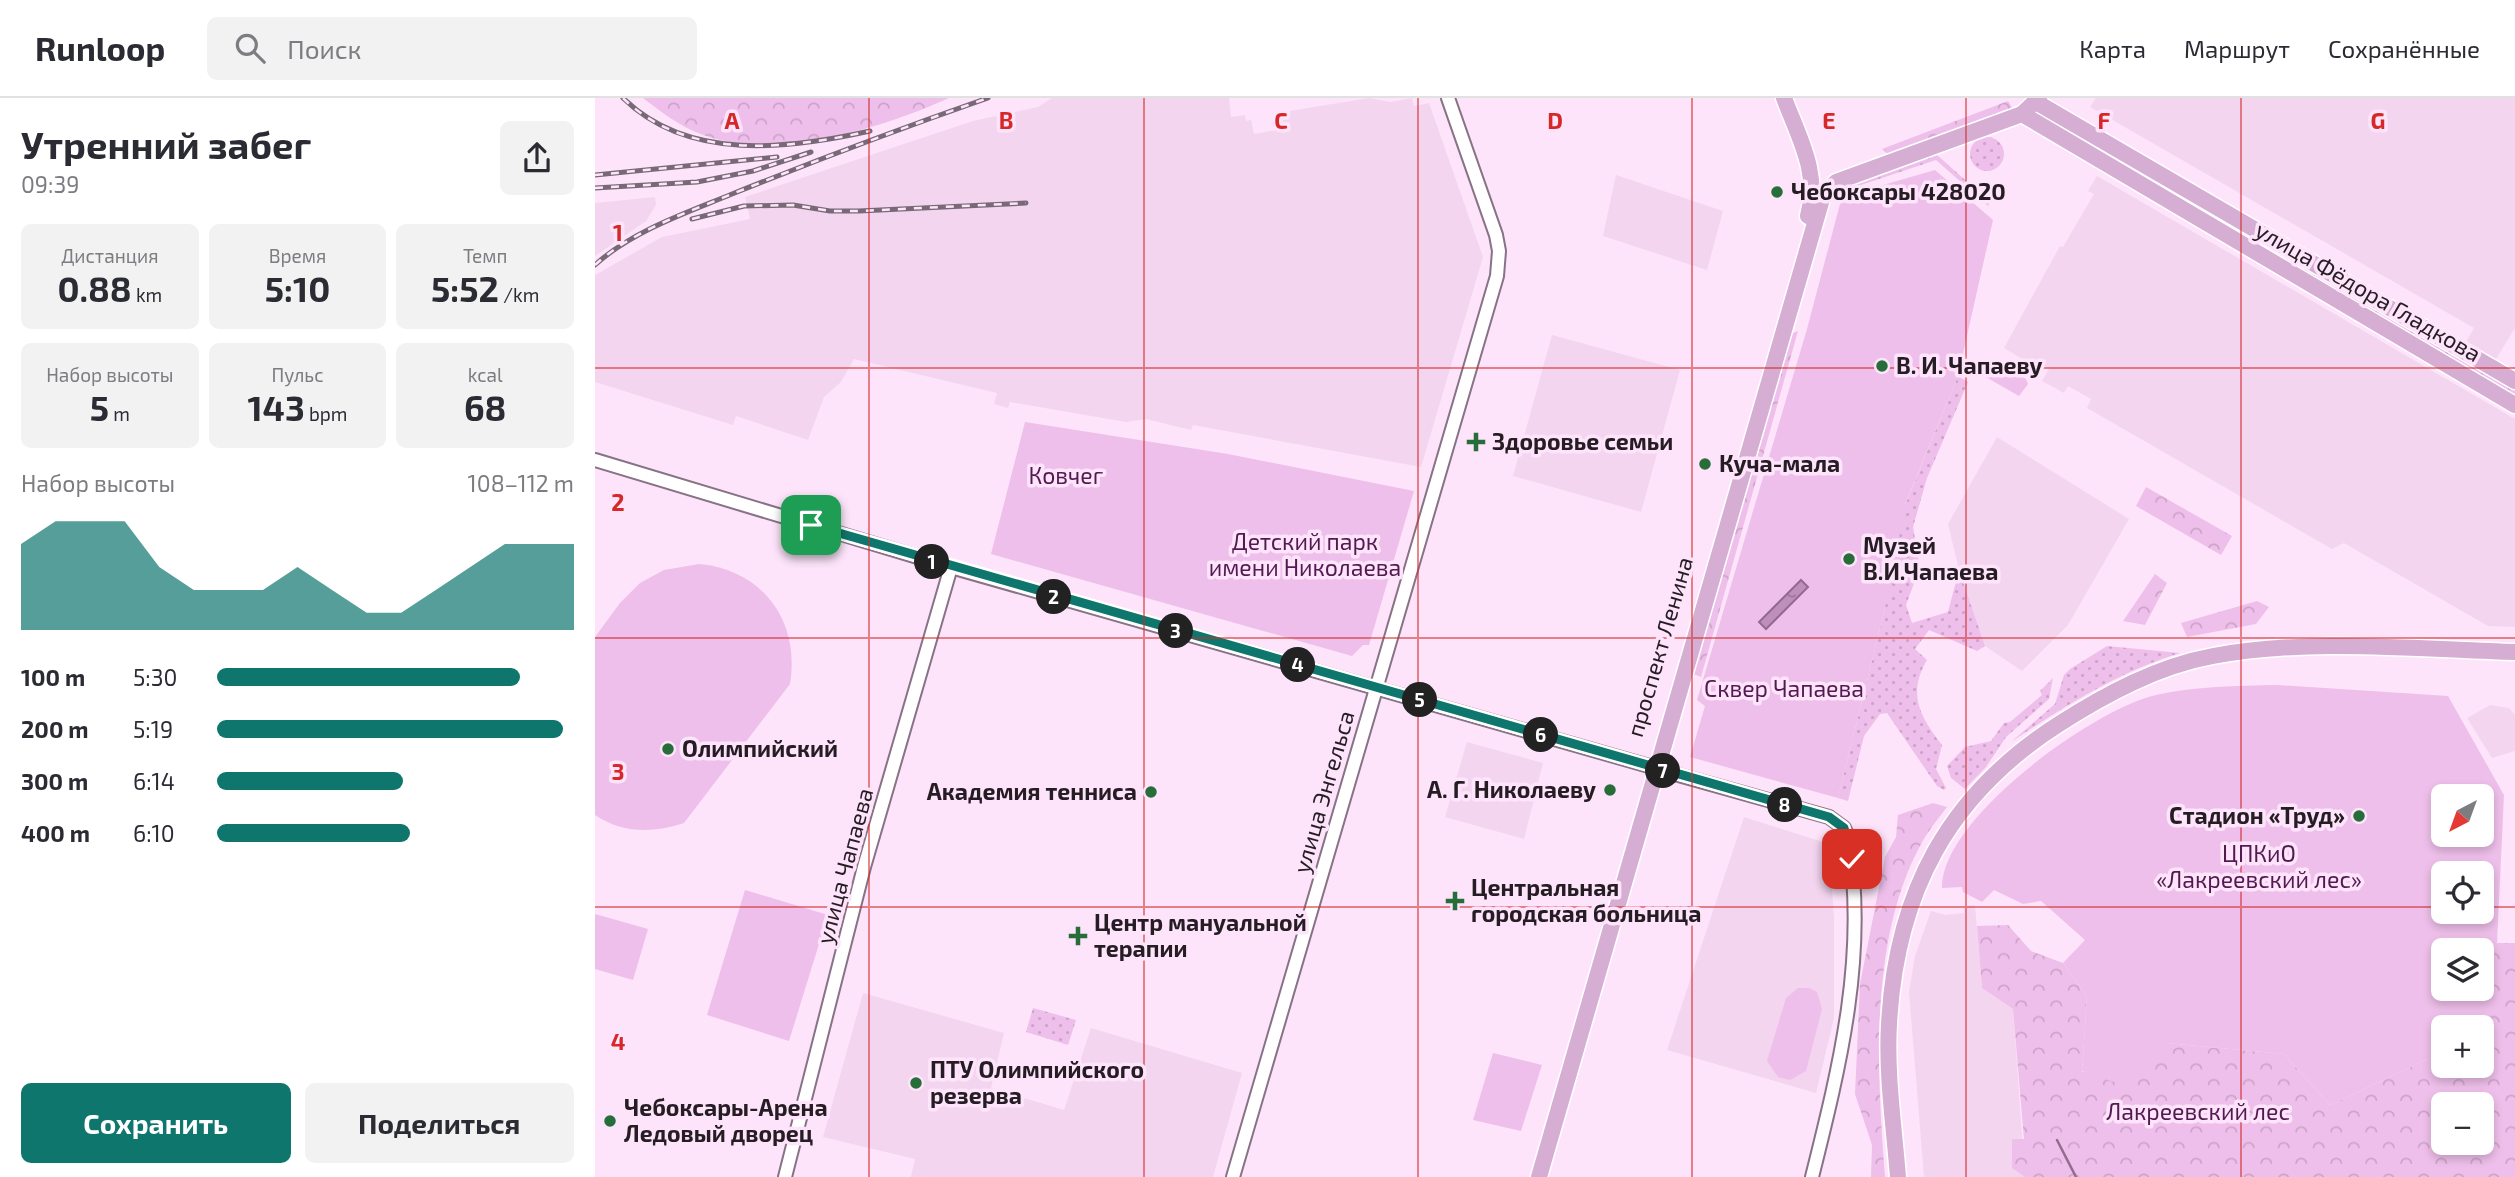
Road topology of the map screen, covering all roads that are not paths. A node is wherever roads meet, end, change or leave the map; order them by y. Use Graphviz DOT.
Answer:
graph roads {
  1 [pos="1448,98"];
  2 [pos="1784,98"];
  3 [pos="2037,100"];
  4 [pos="2022,114"];
  5 [pos="1812,170"];
  6 [pos="1836,182"];
  7 [pos="2244,223"];
  8 [pos="2234,239"];
  9 [pos="2515,381"];
  10 [pos="2515,405"];
  11 [pos="595,460"];
  12 [pos="951,568"];
  13 [pos="2515,652"];
  14 [pos="2434,653"];
  15 [pos="2515,661"];
  16 [pos="1376,688"];
  17 [pos="1653,768"];
  18 [pos="785,1177"];
  19 [pos="1233,1177"];
  20 [pos="1531,1177"];
  21 [pos="1539,1177"];
  22 [pos="1812,1177"];
  23 [pos="1898,1177"];
  24 [pos="1906,1177"];
  1 -- 16 [label="street, улица Энгельса"];
  2 -- 5 [label="main road, проспект Ленина"];
  3 -- 4 [label="main road"];
  3 -- 7 [label="main road, улица Фёдора Гладкова"];
  4 -- 6 [label="main road"];
  4 -- 8 [label="main road, улица Фёдора Гладкова"];
  5 -- 6 [label="main road"];
  5 -- 17 [label="main road, проспект Ленина"];
  6 -- 17 [label="main road, проспект Ленина"];
  7 -- 8 [label="main road, улица Фёдора Гладкова"];
  7 -- 9 [label="main road, улица Фёдора Гладкова"];
  8 -- 10 [label="main road, улица Фёдора Гладкова"];
  11 -- 12 [label="street"];
  12 -- 16 [label="street"];
  12 -- 18 [label="street, улица Чапаева"];
  13 -- 14 [label="main road"];
  14 -- 15 [label="main road"];
  14 -- 23 [label="main road"];
  14 -- 24 [label="main road"];
  16 -- 17 [label="street"];
  16 -- 19 [label="street, улица Энгельса"];
  17 -- 20 [label="main road, проспект Ленина"];
  17 -- 21 [label="main road, проспект Ленина"];
  17 -- 22 [label="street"];
}
